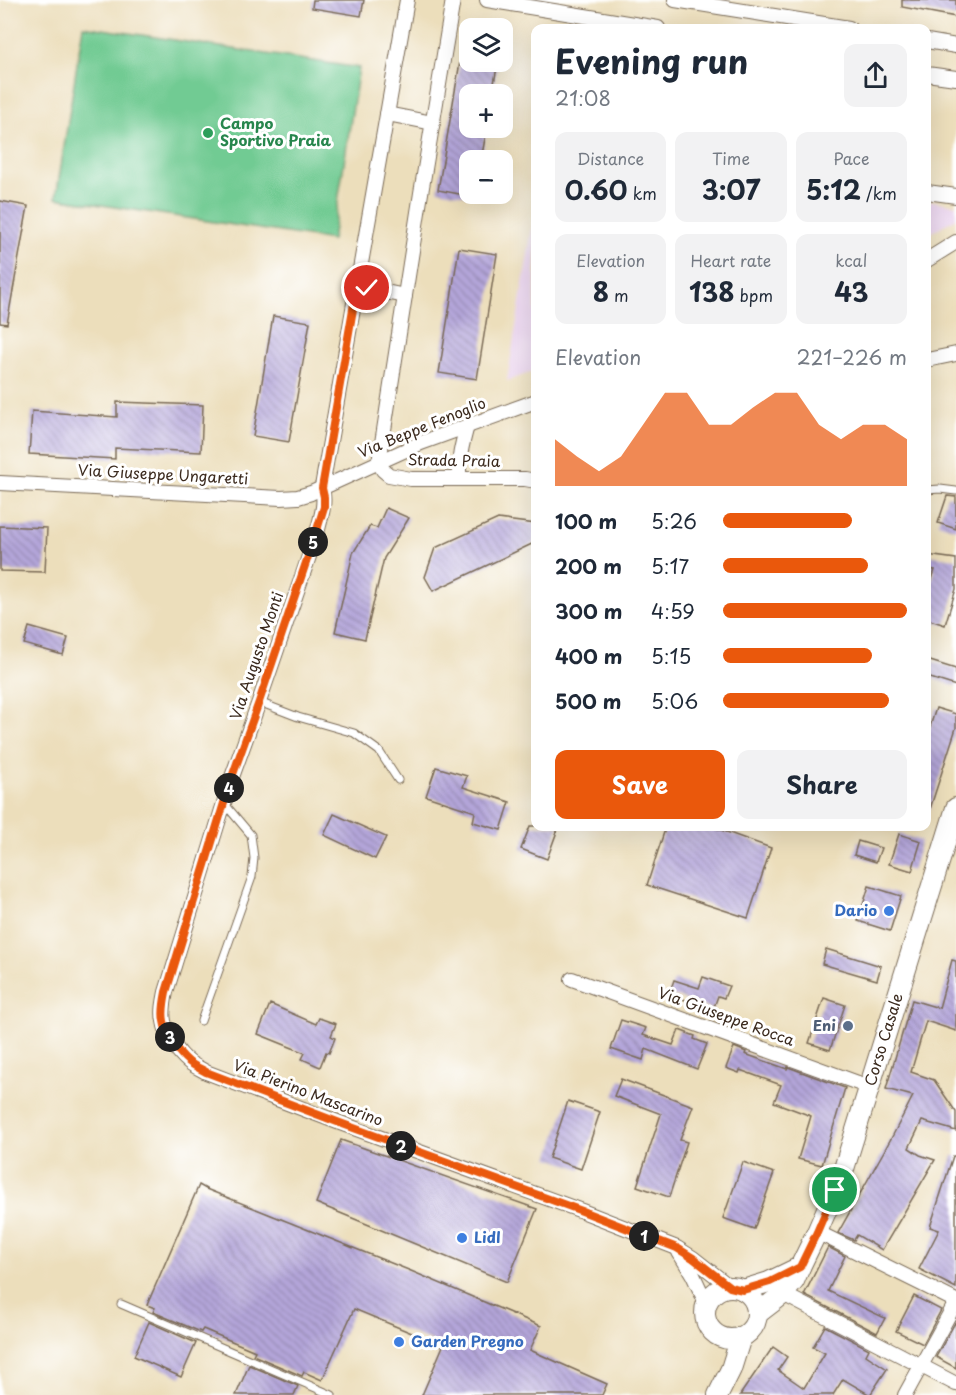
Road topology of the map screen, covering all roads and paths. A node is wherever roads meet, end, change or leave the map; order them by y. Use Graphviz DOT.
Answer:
graph roads {
  1 [pos="407,0"];
  2 [pos="453,0"];
  3 [pos="487,0"];
  4 [pos="675,0"];
  5 [pos="634,24"];
  6 [pos="824,24"];
  7 [pos="931,42"];
  8 [pos="956,46"];
  9 [pos="931,75"];
  10 [pos="956,78"];
  11 [pos="387,114"];
  12 [pos="433,123"];
  13 [pos="931,193"];
  14 [pos="956,196"];
  15 [pos="956,242"];
  16 [pos="931,258"];
  17 [pos="357,286"];
  18 [pos="405,296"];
  19 [pos="956,354"];
  20 [pos="931,359"];
  21 [pos="531,403"];
  22 [pos="467,426"];
  23 [pos="379,462"];
  24 [pos="459,478"];
  25 [pos="531,480"];
  26 [pos="0,483"];
  27 [pos="322,488"];
  28 [pos="931,491"];
  29 [pos="956,491"];
  30 [pos="259,702"];
  31 [pos="398,780"];
  32 [pos="224,803"];
  33 [pos="956,808"];
  34 [pos="572,979"];
  35 [pos="201,1021"];
  36 [pos="869,1087"];
  37 [pos="817,1232"];
  38 [pos="677,1248"];
  39 [pos="800,1267"];
  40 [pos="736,1288"];
  41 [pos="783,1294"];
  42 [pos="956,1301"];
  43 [pos="121,1305"];
  44 [pos="707,1305"];
  45 [pos="757,1314"];
  46 [pos="714,1332"];
  47 [pos="741,1336"];
  48 [pos="922,1365"];
  49 [pos="956,1384"];
  50 [pos="720,1390"];
  51 [pos="332,1395"];
  52 [pos="906,1395"];
  1 -- 11 [label="street, Via Augusto Monti"];
  2 -- 12 [label="street"];
  3 -- 5 [label="street"];
  4 -- 6 [label="street"];
  7 -- 8 [label="street"];
  9 -- 10 [label="street"];
  11 -- 12 [label="street"];
  11 -- 17 [label="street, Via Augusto Monti"];
  12 -- 18 [label="street"];
  13 -- 14 [label="street"];
  15 -- 16 [label="street"];
  17 -- 18 [label="street"];
  17 -- 27 [label="street, Via Augusto Monti"];
  18 -- 23 [label="street"];
  19 -- 20 [label="street"];
  21 -- 22 [label="street, Via Beppe Fenoglio"];
  22 -- 23 [label="street, Via Beppe Fenoglio"];
  22 -- 24 [label="street"];
  23 -- 24 [label="street, Strada Praia"];
  23 -- 27 [label="street, Via Beppe Fenoglio"];
  24 -- 25 [label="street, Strada Praia"];
  26 -- 27 [label="street, Via Giuseppe Ungaretti"];
  27 -- 30 [label="street, Via Augusto Monti"];
  28 -- 29 [label="lane"];
  30 -- 31 [label="lane"];
  30 -- 32 [label="street, Via Augusto Monti"];
  32 -- 35 [label="lane"];
  32 -- 38 [label="street, Via Pierino Mascarino"];
  33 -- 36 [label="street, Corso Casale"];
  34 -- 36 [label="street, Via Giuseppe Rocca"];
  36 -- 37 [label="street, Corso Casale"];
  37 -- 39 [label="street, Corso Casale"];
  37 -- 42 [label="street"];
  38 -- 40 [label="street, Via Pierino Mascarino"];
  38 -- 44 [label="street"];
  39 -- 40 [label="street"];
  39 -- 41 [label="street, Corso Casale"];
  40 -- 44 [label="street"];
  40 -- 45 [label="street"];
  41 -- 45 [label="street, Corso Casale"];
  41 -- 48 [label="street"];
  42 -- 48 [label="street"];
  43 -- 51 [label="lane"];
  44 -- 46 [label="street"];
  45 -- 47 [label="street"];
  46 -- 47 [label="street"];
  46 -- 50 [label="street"];
  47 -- 50 [label="street"];
  48 -- 49 [label="street"];
  48 -- 52 [label="street"];
}
